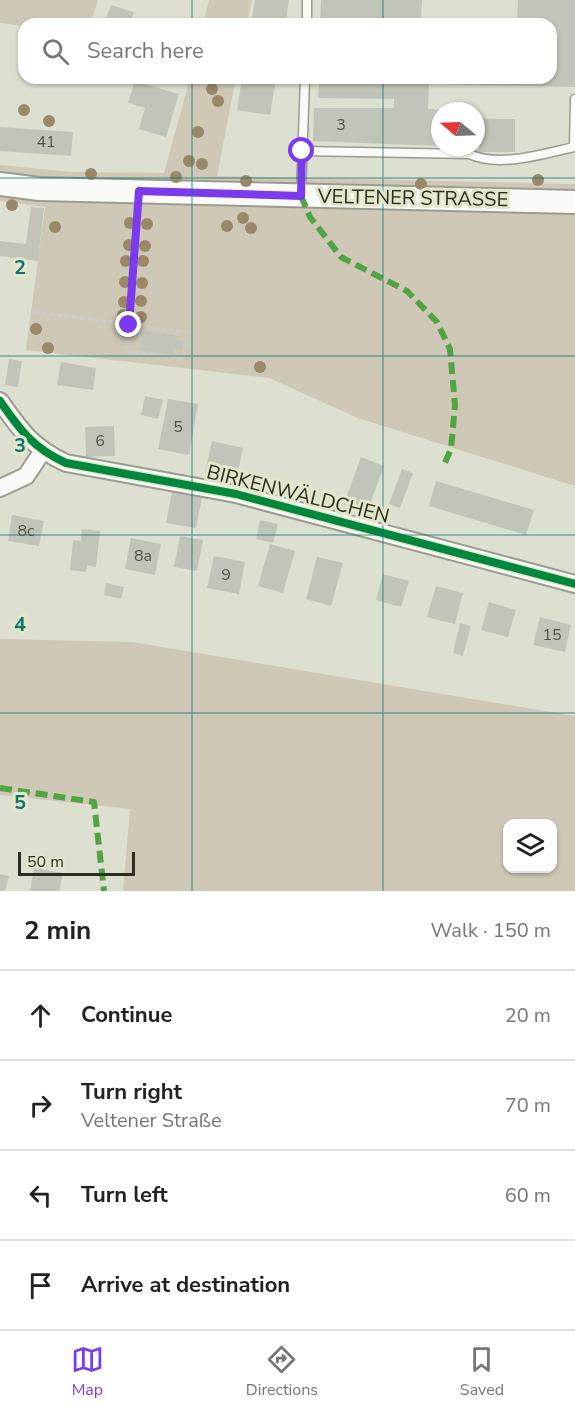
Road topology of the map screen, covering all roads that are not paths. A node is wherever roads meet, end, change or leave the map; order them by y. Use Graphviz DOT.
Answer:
graph roads {
  1 [pos="308,0"];
  2 [pos="307,18"];
  3 [pos="305,84"];
  4 [pos="575,99"];
  5 [pos="302,151"];
  6 [pos="0,184"];
  7 [pos="301,196"];
  8 [pos="575,202"];
  9 [pos="0,401"];
  10 [pos="42,452"];
  11 [pos="0,488"];
  12 [pos="575,585"];
  1 -- 2 [label="lane"];
  3 -- 5 [label="lane"];
  4 -- 5 [label="lane"];
  5 -- 7 [label="lane"];
  6 -- 7 [label="main road, VELTENER STRASSE"];
  7 -- 8 [label="main road, VELTENER STRASSE"];
  9 -- 10 [label="street, BIRKENWÄLDCHEN"];
  10 -- 11 [label="street"];
  10 -- 12 [label="street, BIRKENWÄLDCHEN"];
}
